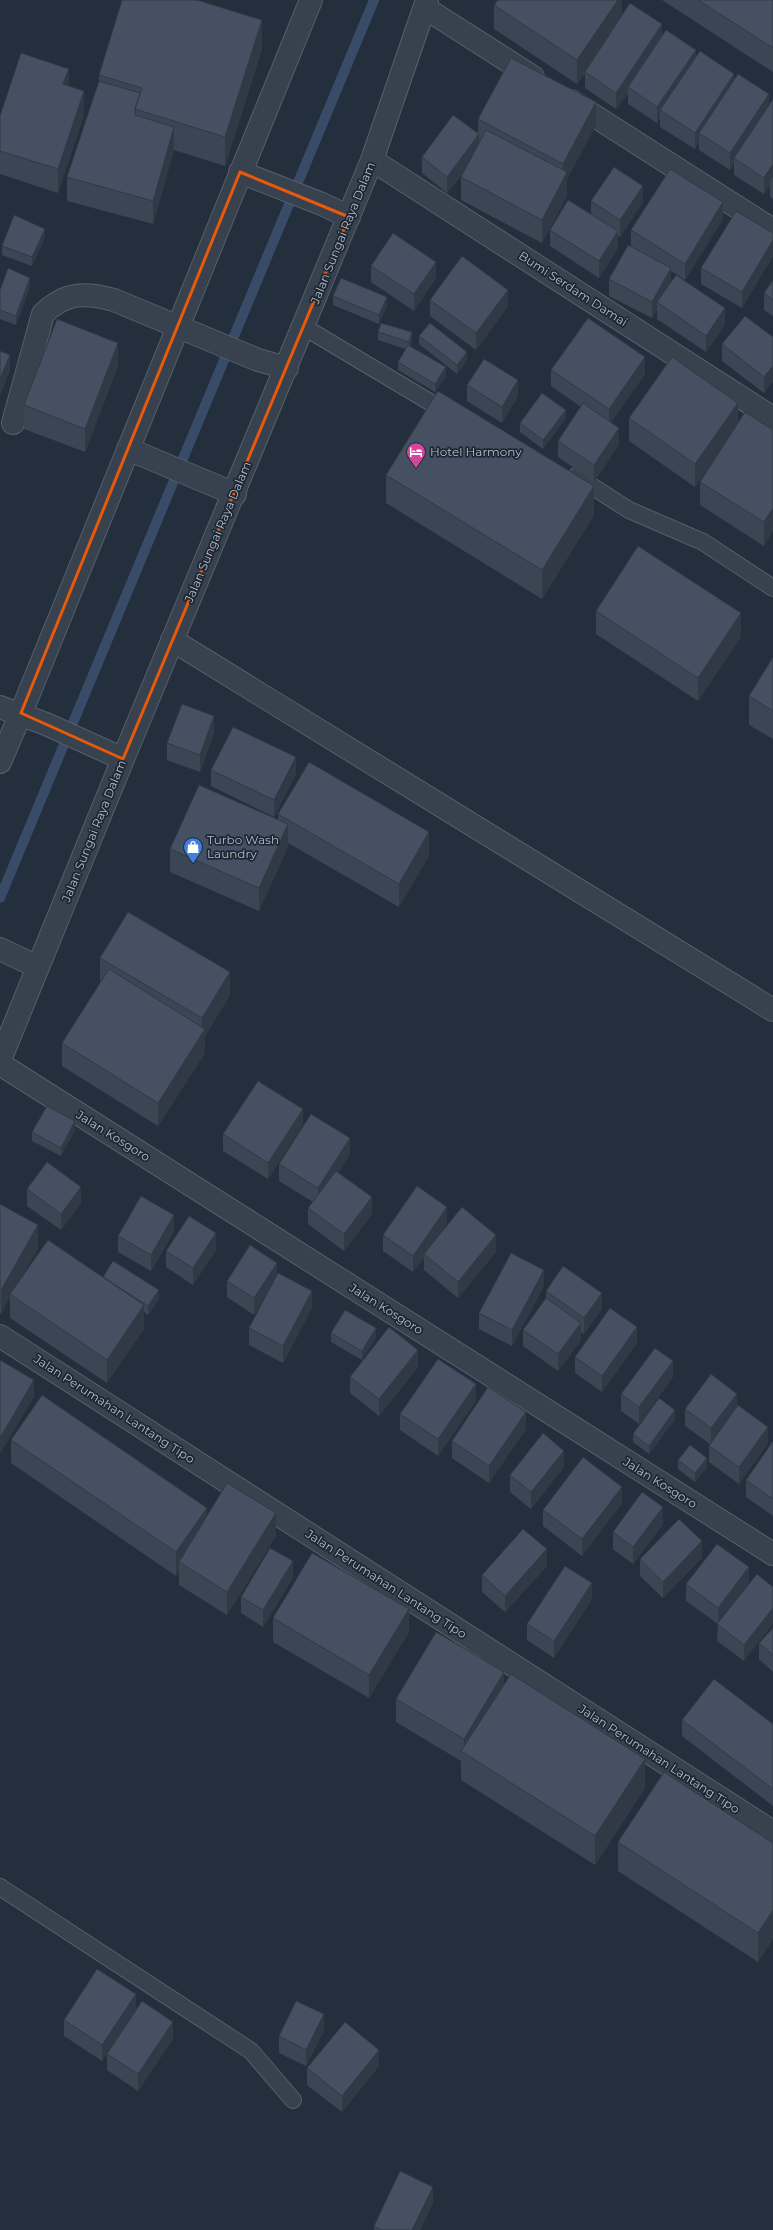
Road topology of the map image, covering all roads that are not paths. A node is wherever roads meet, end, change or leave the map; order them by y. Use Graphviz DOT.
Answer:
graph roads {
  1 [pos="310,0"];
  2 [pos="426,4"];
  3 [pos="372,160"];
  4 [pos="250,176"];
  5 [pos="349,217"];
  6 [pos="773,230"];
  7 [pos="304,327"];
  8 [pos="185,330"];
  9 [pos="287,368"];
  10 [pos="773,418"];
  11 [pos="463,421"];
  12 [pos="13,423"];
  13 [pos="134,451"];
  14 [pos="564,468"];
  15 [pos="235,494"];
  16 [pos="773,588"];
  17 [pos="172,640"];
  18 [pos="0,707"];
  19 [pos="21,713"];
  20 [pos="123,759"];
  21 [pos="0,762"];
  22 [pos="19,958"];
  23 [pos="773,1010"];
  24 [pos="0,1060"];
  25 [pos="0,1064"];
  26 [pos="0,1336"];
  27 [pos="773,1554"];
  28 [pos="773,1832"];
  29 [pos="0,1887"];
  30 [pos="293,2100"];
  1 -- 4 [label="street"];
  2 -- 3 [label="street, Jalan Sungai Raya Dalam"];
  2 -- 6 [label="street"];
  3 -- 5 [label="street, Jalan Sungai Raya Dalam"];
  3 -- 10 [label="street, Bumi Serdam Damai"];
  4 -- 5 [label="street"];
  4 -- 8 [label="street"];
  5 -- 7 [label="street, Jalan Sungai Raya Dalam"];
  7 -- 9 [label="street, Jalan Sungai Raya Dalam"];
  7 -- 11 [label="lane"];
  8 -- 9 [label="street"];
  8 -- 12 [label="street"];
  8 -- 13 [label="street"];
  9 -- 15 [label="street, Jalan Sungai Raya Dalam"];
  13 -- 15 [label="street"];
  13 -- 19 [label="street"];
  14 -- 16 [label="lane"];
  15 -- 17 [label="street, Jalan Sungai Raya Dalam"];
  17 -- 20 [label="street, Jalan Sungai Raya Dalam"];
  17 -- 23 [label="street"];
  18 -- 19 [label="street"];
  19 -- 20 [label="street"];
  19 -- 21 [label="street"];
  20 -- 22 [label="street, Jalan Sungai Raya Dalam"];
  22 -- 24 [label="street, Jalan Sungai Raya Dalam"];
  25 -- 27 [label="street, Jalan Kosgoro"];
  26 -- 28 [label="street, Jalan Perumahan Lantang Tipo"];
  29 -- 30 [label="lane"];
}
